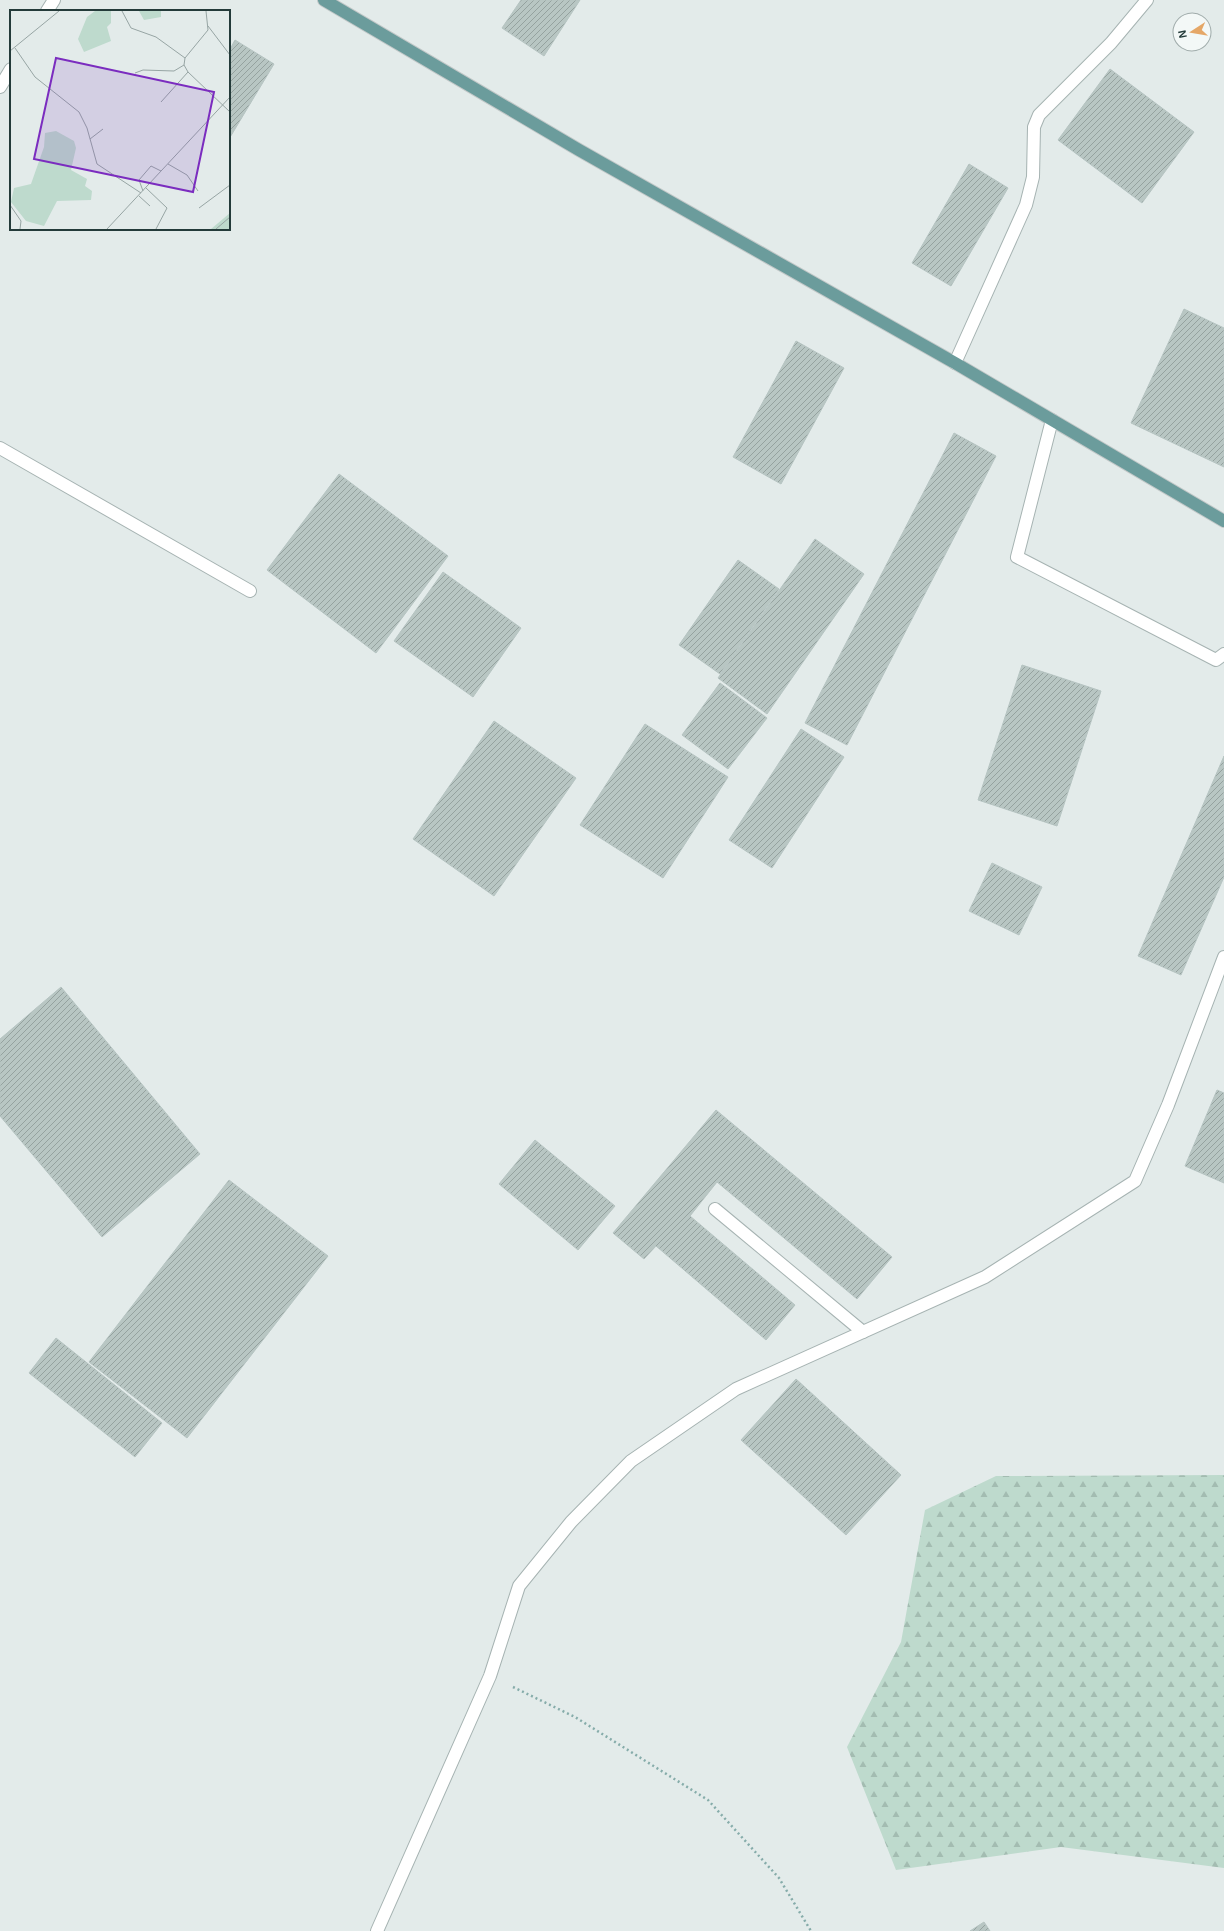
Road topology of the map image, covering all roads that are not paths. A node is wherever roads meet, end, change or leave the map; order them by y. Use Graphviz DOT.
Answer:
graph roads {
  1 [pos="54,0"];
  2 [pos="324,0"];
  3 [pos="1147,0"];
  4 [pos="48,10"];
  5 [pos="10,71"];
  6 [pos="0,87"];
  7 [pos="955,363"];
  8 [pos="1052,420"];
  9 [pos="0,448"];
  10 [pos="1224,521"];
  11 [pos="250,591"];
  12 [pos="1224,654"];
  13 [pos="1224,957"];
  14 [pos="715,1209"];
  15 [pos="863,1332"];
  16 [pos="377,1931"];
  1 -- 4 [label="street"];
  2 -- 7 [label="main road"];
  3 -- 7 [label="street"];
  5 -- 6 [label="street"];
  7 -- 8 [label="main road"];
  8 -- 10 [label="main road"];
  8 -- 12 [label="street"];
  9 -- 11 [label="street"];
  13 -- 15 [label="street"];
  14 -- 15 [label="street"];
  15 -- 16 [label="street"];
}
